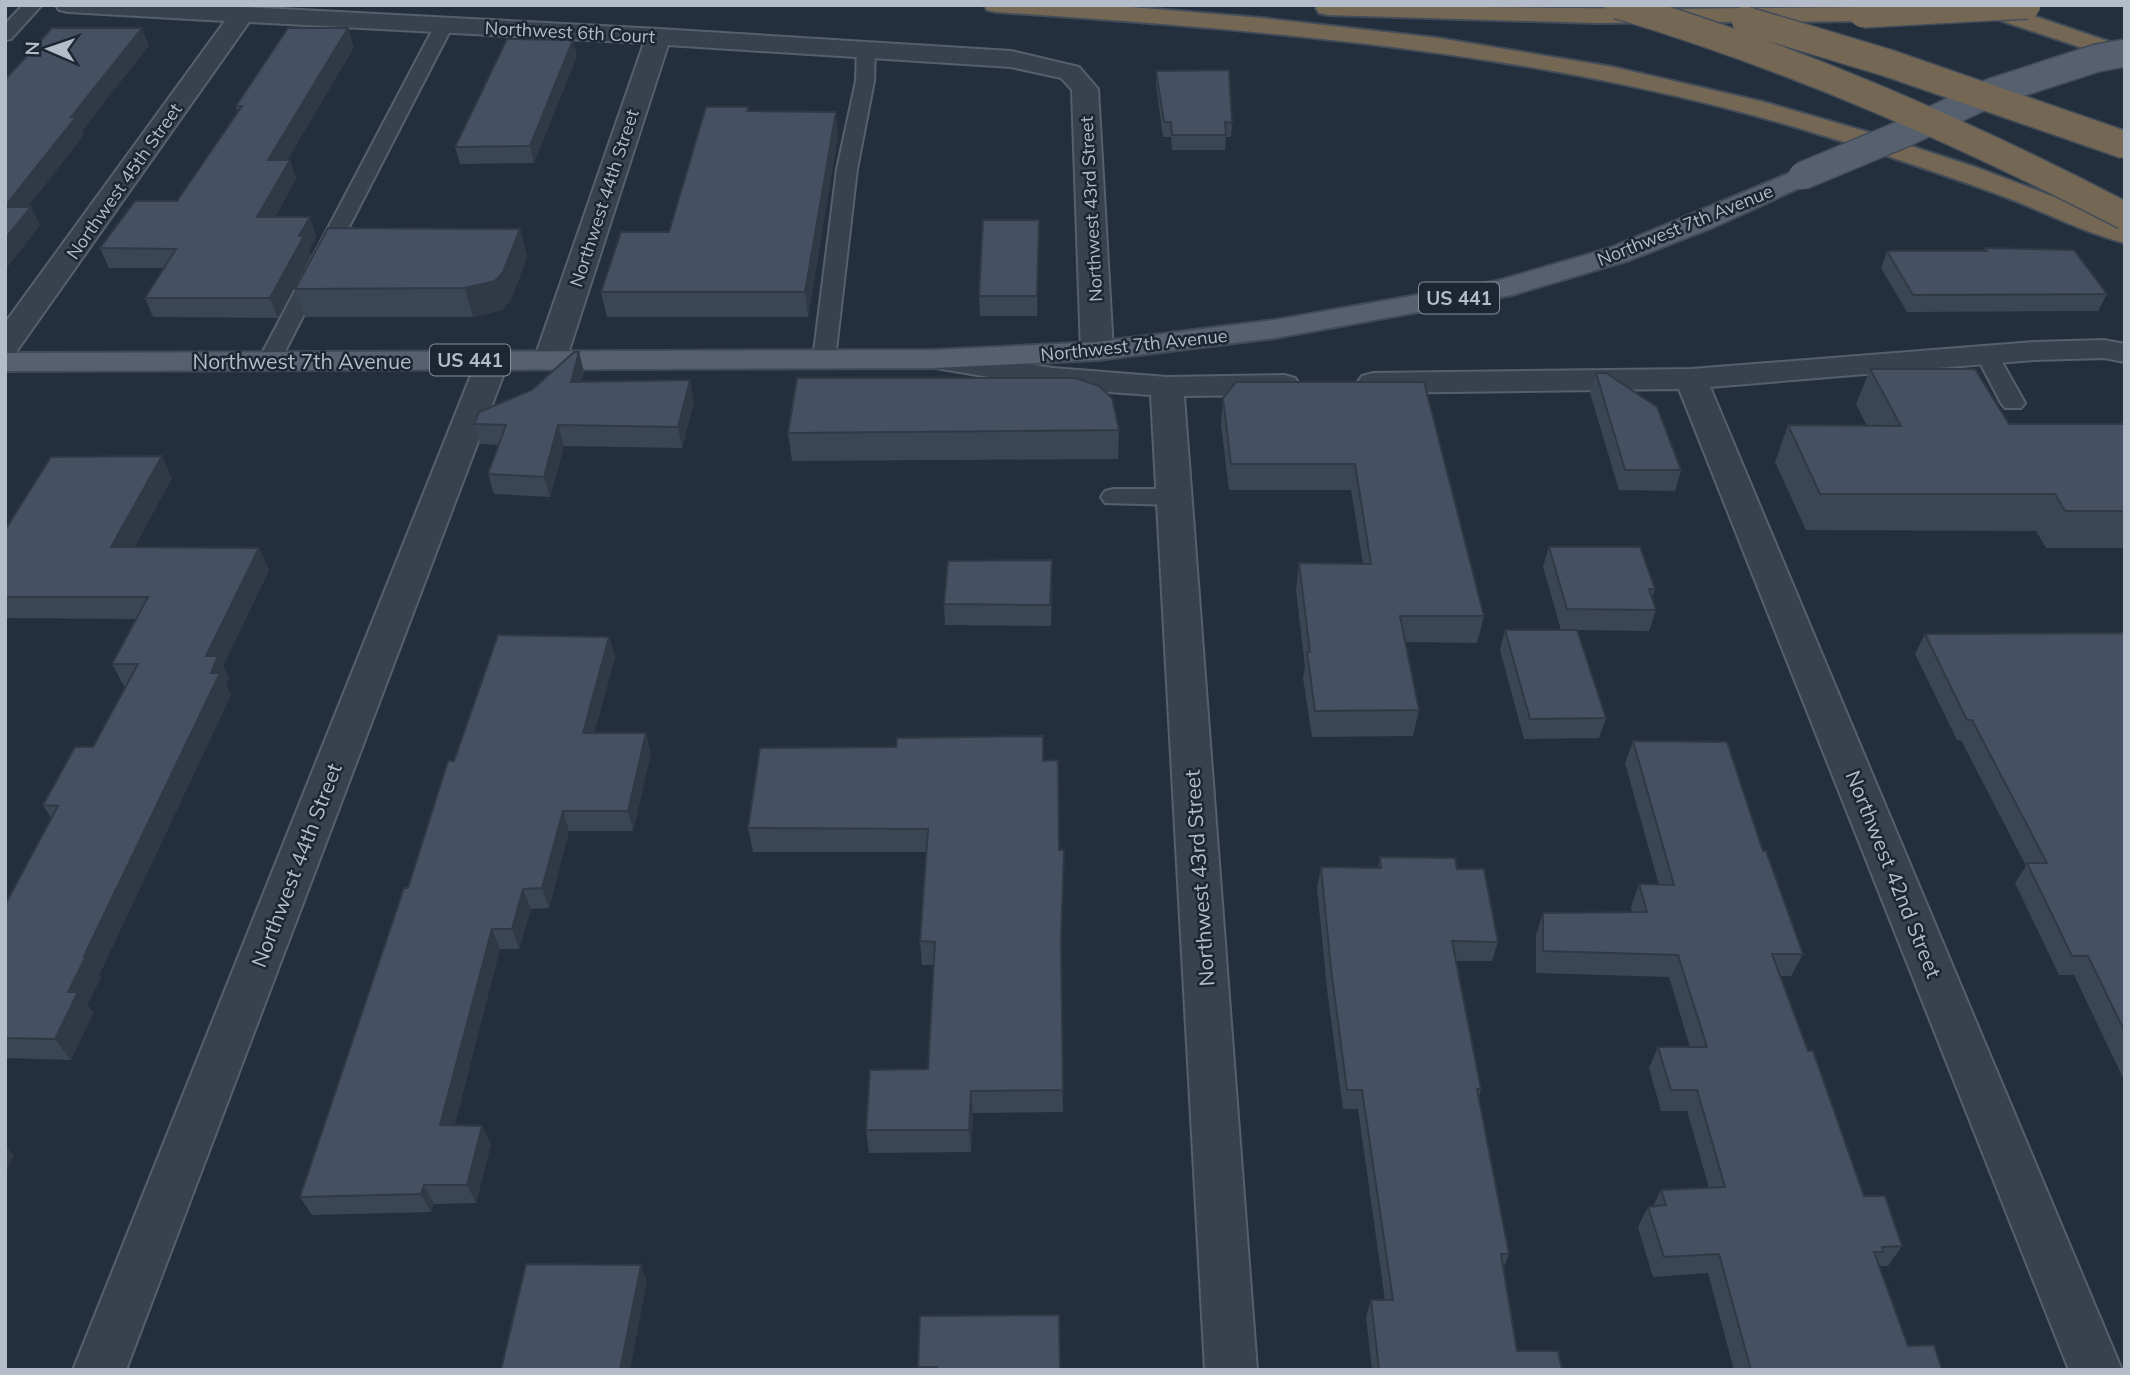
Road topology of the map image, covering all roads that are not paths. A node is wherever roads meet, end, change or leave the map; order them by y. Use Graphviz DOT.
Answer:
graph roads {
  1 [pos="33,5"];
  2 [pos="68,5"];
  3 [pos="996,5"];
  4 [pos="1263,5"];
  5 [pos="1618,5"];
  6 [pos="1689,5"];
  7 [pos="1978,5"];
  8 [pos="2027,5"];
  9 [pos="242,15"];
  10 [pos="444,25"];
  11 [pos="5,35"];
  12 [pos="659,36"];
  13 [pos="866,48"];
  14 [pos="2125,54"];
  15 [pos="1070,72"];
  16 [pos="2125,145"];
  17 [pos="2125,216"];
  18 [pos="2125,234"];
  19 [pos="5,345"];
  20 [pos="1097,351"];
  21 [pos="2125,353"];
  22 [pos="1987,355"];
  23 [pos="824,359"];
  24 [pos="935,359"];
  25 [pos="493,360"];
  26 [pos="550,360"];
  27 [pos="269,361"];
  28 [pos="5,362"];
  29 [pos="1691,379"];
  30 [pos="1167,387"];
  31 [pos="2013,403"];
  32 [pos="1114,497"];
  33 [pos="1174,497"];
  34 [pos="99,1370"];
  35 [pos="1231,1370"];
  36 [pos="2096,1370"];
  1 -- 11 [label="lane"];
  2 -- 9 [label="street, Northwest 6th Court"];
  3 -- 18 [label="highway"];
  4 -- 8 [label="highway, bridge"];
  5 -- 17 [label="highway, bridge"];
  6 -- 16 [label="highway, bridge"];
  7 -- 14 [label="highway"];
  9 -- 10 [label="street, Northwest 6th Court"];
  9 -- 19 [label="street, Northwest 45th Street"];
  10 -- 12 [label="street, Northwest 6th Court"];
  10 -- 27 [label="lane"];
  12 -- 13 [label="street, Northwest 6th Court"];
  12 -- 26 [label="street, Northwest 44th Street"];
  13 -- 15 [label="street, Northwest 6th Court"];
  13 -- 23 [label="lane"];
  14 -- 20 [label="main road, Northwest 7th Avenue / US 441, bridge"];
  15 -- 20 [label="street, Northwest 43rd Street"];
  20 -- 24 [label="main road, Northwest 7th Avenue / US 441"];
  21 -- 22 [label="street, Northwest 7th Avenue"];
  22 -- 29 [label="street, Northwest 7th Avenue"];
  22 -- 31 [label="lane"];
  23 -- 24 [label="main road, Northwest 7th Avenue / US 441"];
  23 -- 26 [label="main road, Northwest 7th Avenue / US 441"];
  24 -- 30 [label="street, Northwest 7th Avenue"];
  25 -- 26 [label="main road, Northwest 7th Avenue / US 441"];
  25 -- 27 [label="main road, Northwest 7th Avenue / US 441"];
  25 -- 34 [label="street, Northwest 44th Street"];
  27 -- 28 [label="main road, Northwest 7th Avenue / US 441"];
  29 -- 30 [label="street, Northwest 7th Avenue"];
  29 -- 36 [label="street, Northwest 42nd Street"];
  30 -- 33 [label="street, Northwest 43rd Street"];
  32 -- 33 [label="lane"];
  33 -- 35 [label="street, Northwest 43rd Street"];
}
